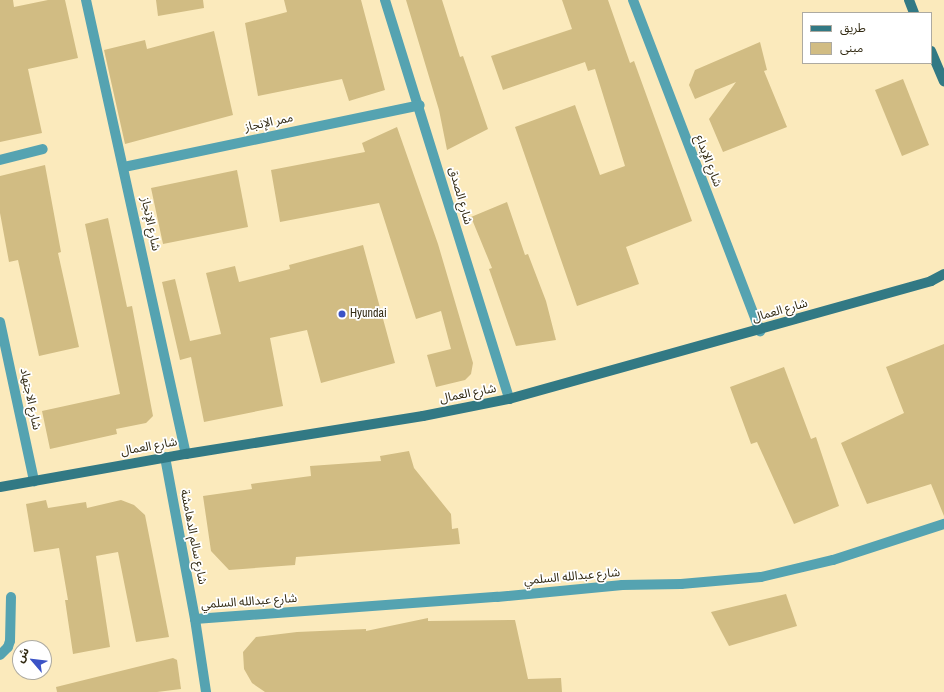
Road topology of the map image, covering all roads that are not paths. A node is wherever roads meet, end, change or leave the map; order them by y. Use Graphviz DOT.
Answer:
graph roads {
  1 [pos="86,0"];
  2 [pos="385,0"];
  3 [pos="633,0"];
  4 [pos="908,0"];
  5 [pos="914,12"];
  6 [pos="932,54"];
  7 [pos="944,81"];
  8 [pos="420,105"];
  9 [pos="43,149"];
  10 [pos="0,160"];
  11 [pos="124,167"];
  12 [pos="944,274"];
  13 [pos="931,281"];
  14 [pos="944,281"];
  15 [pos="0,322"];
  16 [pos="760,330"];
  17 [pos="509,399"];
  18 [pos="186,454"];
  19 [pos="165,457"];
  20 [pos="34,481"];
  21 [pos="0,487"];
  22 [pos="944,524"];
  23 [pos="11,597"];
  24 [pos="196,619"];
  25 [pos="0,655"];
  26 [pos="206,692"];
  1 -- 11 [label="street, شارع الإنجاز"];
  2 -- 8 [label="street, شارع الصدق"];
  3 -- 16 [label="street, شارع الإبداع"];
  4 -- 5 [label="street"];
  6 -- 7 [label="street"];
  8 -- 11 [label="street, ممر الإنجاز"];
  8 -- 17 [label="street, شارع الصدق"];
  9 -- 10 [label="street"];
  11 -- 18 [label="street, شارع الإنجاز"];
  12 -- 13 [label="street, شارع العمال"];
  13 -- 14 [label="street, شارع العمال"];
  13 -- 16 [label="street, شارع العمال"];
  15 -- 20 [label="street, شارع الاجتهاد"];
  16 -- 17 [label="street, شارع العمال"];
  17 -- 18 [label="street, شارع العمال"];
  18 -- 19 [label="street, شارع العمال"];
  19 -- 20 [label="street, شارع العمال"];
  19 -- 24 [label="street, شارع سالم الدهامشة"];
  20 -- 21 [label="street, شارع العمال"];
  22 -- 24 [label="street, شارع عبدالله السلمي"];
  23 -- 25 [label="street"];
  24 -- 26 [label="street, شارع سالم الدهامشة"];
}
